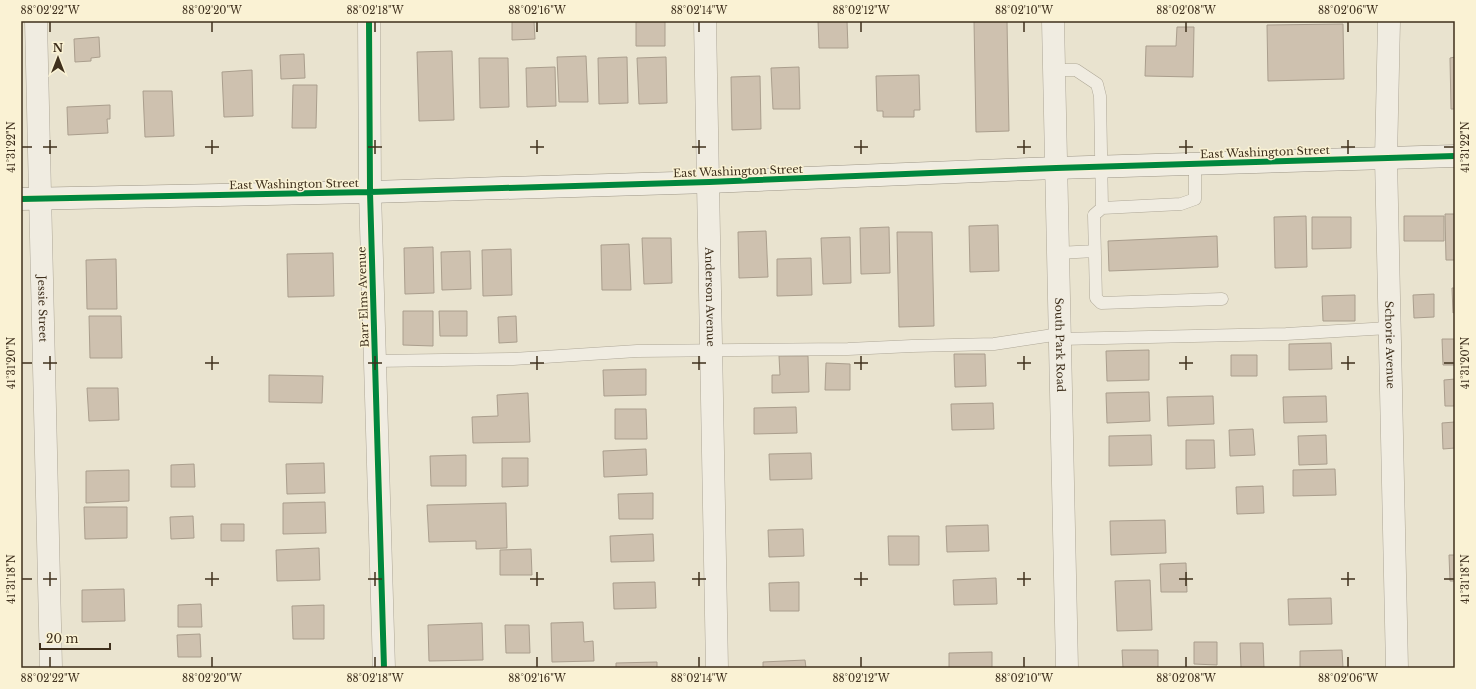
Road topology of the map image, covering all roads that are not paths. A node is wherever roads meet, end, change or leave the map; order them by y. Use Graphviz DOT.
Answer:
graph roads {
  1 [pos="36,21"];
  2 [pos="369,21"];
  3 [pos="705,21"];
  4 [pos="1054,21"];
  5 [pos="1389,21"];
  6 [pos="1054,70"];
  7 [pos="1455,156"];
  8 [pos="1386,158"];
  9 [pos="1195,164"];
  10 [pos="1101,167"];
  11 [pos="1056,168"];
  12 [pos="709,182"];
  13 [pos="370,192"];
  14 [pos="30,198"];
  15 [pos="1102,208"];
  16 [pos="1095,251"];
  17 [pos="1058,253"];
  18 [pos="1222,299"];
  19 [pos="1389,328"];
  20 [pos="1060,336"];
  21 [pos="712,351"];
  22 [pos="375,361"];
  23 [pos="51,668"];
  24 [pos="384,668"];
  25 [pos="717,668"];
  26 [pos="1067,668"];
  27 [pos="1397,668"];
  1 -- 14 [label="street, Jessie Street"];
  2 -- 13 [label="street, Barr Elms Avenue"];
  3 -- 12 [label="street, Anderson Avenue"];
  4 -- 6 [label="street, South Park Road"];
  5 -- 8 [label="street, Schorie Avenue"];
  6 -- 10 [label="lane"];
  6 -- 11 [label="street, South Park Road"];
  7 -- 8 [label="street, East Washington Street"];
  8 -- 9 [label="street, East Washington Street"];
  8 -- 19 [label="street, Schorie Avenue"];
  9 -- 10 [label="street, East Washington Street"];
  9 -- 15 [label="lane"];
  10 -- 11 [label="street, East Washington Street"];
  10 -- 15 [label="lane"];
  11 -- 12 [label="street, East Washington Street"];
  11 -- 17 [label="street, South Park Road"];
  12 -- 13 [label="street, East Washington Street"];
  12 -- 21 [label="street, Anderson Avenue"];
  13 -- 14 [label="street, East Washington Street"];
  13 -- 22 [label="street, Barr Elms Avenue"];
  14 -- 23 [label="street, Jessie Street"];
  15 -- 16 [label="lane"];
  16 -- 17 [label="lane"];
  16 -- 18 [label="lane"];
  17 -- 20 [label="street, South Park Road"];
  19 -- 20 [label="lane"];
  19 -- 27 [label="street, Schorie Avenue"];
  20 -- 21 [label="lane"];
  20 -- 26 [label="street, South Park Road"];
  21 -- 22 [label="lane"];
  21 -- 25 [label="street, Anderson Avenue"];
  22 -- 24 [label="street, Barr Elms Avenue"];
}
